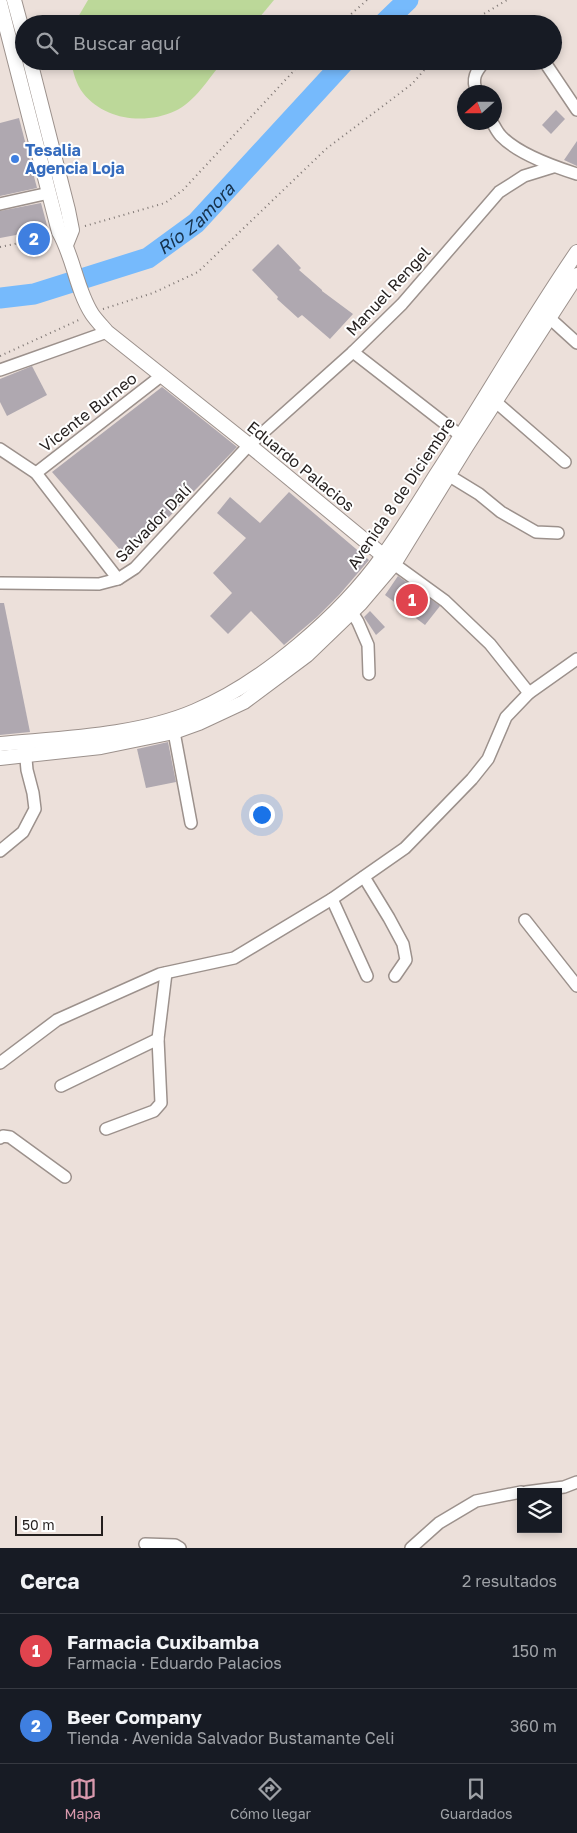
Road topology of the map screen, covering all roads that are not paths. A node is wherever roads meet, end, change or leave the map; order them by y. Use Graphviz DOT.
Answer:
graph roads {
  1 [pos="14,0"];
  2 [pos="0,3"];
  3 [pos="18,15"];
  4 [pos="15,61"];
  5 [pos="17,70"];
  6 [pos="32,70"];
  7 [pos="477,70"];
  8 [pos="550,70"];
  9 [pos="475,85"];
  10 [pos="577,110"];
  11 [pos="497,130"];
  12 [pos="553,167"];
  13 [pos="577,174"];
  14 [pos="49,193"];
  15 [pos="0,204"];
  16 [pos="65,231"];
  17 [pos="577,252"];
  18 [pos="577,275"];
  19 [pos="544,313"];
  20 [pos="107,332"];
  21 [pos="577,343"];
  22 [pos="353,352"];
  23 [pos="0,370"];
  24 [pos="161,376"];
  25 [pos="491,398"];
  26 [pos="461,436"];
  27 [pos="249,445"];
  28 [pos="0,449"];
  29 [pos="565,462"];
  30 [pos="36,474"];
  31 [pos="448,475"];
  32 [pos="558,533"];
  33 [pos="389,560"];
  34 [pos="118,579"];
  35 [pos="0,583"];
  36 [pos="348,607"];
  37 [pos="577,659"];
  38 [pos="369,674"];
  39 [pos="528,693"];
  40 [pos="174,732"];
  41 [pos="0,744"];
  42 [pos="25,748"];
  43 [pos="0,758"];
  44 [pos="191,823"];
  45 [pos="0,851"];
  46 [pos="364,877"];
  47 [pos="332,899"];
  48 [pos="525,920"];
  49 [pos="166,973"];
  50 [pos="367,976"];
  51 [pos="394,976"];
  52 [pos="577,986"];
  53 [pos="158,1040"];
  54 [pos="0,1063"];
  55 [pos="61,1086"];
  56 [pos="106,1128"];
  57 [pos="0,1138"];
  58 [pos="65,1177"];
  59 [pos="577,1482"];
  60 [pos="556,1488"];
  61 [pos="517,1493"];
  62 [pos="144,1544"];
  63 [pos="180,1548"];
  64 [pos="411,1548"];
  1 -- 3 [label="main road"];
  2 -- 4 [label="main road"];
  5 -- 14 [label="main road"];
  6 -- 16 [label="main road"];
  7 -- 9 [label="street"];
  8 -- 10 [label="street"];
  11 -- 12 [label="street"];
  12 -- 13 [label="street"];
  12 -- 22 [label="street, Manuel Rengel"];
  14 -- 15 [label="street"];
  14 -- 16 [label="main road"];
  16 -- 20 [label="main road, Eduardo Palacios"];
  17 -- 19 [label="main road, Avenida 8 de Diciembre"];
  18 -- 19 [label="main road, Avenida 8 de Diciembre"];
  19 -- 21 [label="street"];
  19 -- 25 [label="main road, Avenida 8 de Diciembre"];
  20 -- 23 [label="street"];
  20 -- 24 [label="main road, Eduardo Palacios"];
  22 -- 26 [label="street"];
  22 -- 27 [label="street, Manuel Rengel"];
  24 -- 27 [label="main road, Eduardo Palacios"];
  24 -- 30 [label="street, Vicente Burneo"];
  25 -- 26 [label="main road, Avenida 8 de Diciembre"];
  25 -- 29 [label="street"];
  25 -- 31 [label="main road, Avenida 8 de Diciembre"];
  26 -- 33 [label="main road, Avenida 8 de Diciembre"];
  27 -- 33 [label="main road, Eduardo Palacios"];
  27 -- 34 [label="street, Salvador Dalí"];
  28 -- 30 [label="street"];
  30 -- 34 [label="street"];
  31 -- 32 [label="street"];
  31 -- 33 [label="main road, Avenida 8 de Diciembre"];
  33 -- 36 [label="main road, Avenida 8 de Diciembre"];
  33 -- 39 [label="street, Eduardo Palacios"];
  34 -- 35 [label="street, Salvador Dalí"];
  36 -- 38 [label="street"];
  36 -- 40 [label="main road, Avenida 8 de Diciembre"];
  36 -- 42 [label="main road, Avenida 8 de Diciembre"];
  37 -- 39 [label="street"];
  39 -- 46 [label="street"];
  40 -- 42 [label="main road, Avenida 8 de Diciembre"];
  40 -- 44 [label="street"];
  41 -- 42 [label="main road, Avenida 8 de Diciembre"];
  42 -- 43 [label="main road, Avenida 8 de Diciembre"];
  42 -- 45 [label="street"];
  46 -- 47 [label="street"];
  46 -- 51 [label="street"];
  47 -- 49 [label="street"];
  47 -- 50 [label="street"];
  48 -- 52 [label="street"];
  49 -- 53 [label="street"];
  49 -- 54 [label="street"];
  53 -- 55 [label="street"];
  53 -- 56 [label="street"];
  57 -- 58 [label="street"];
  59 -- 60 [label="street"];
  61 -- 64 [label="street"];
  62 -- 63 [label="street"];
}
